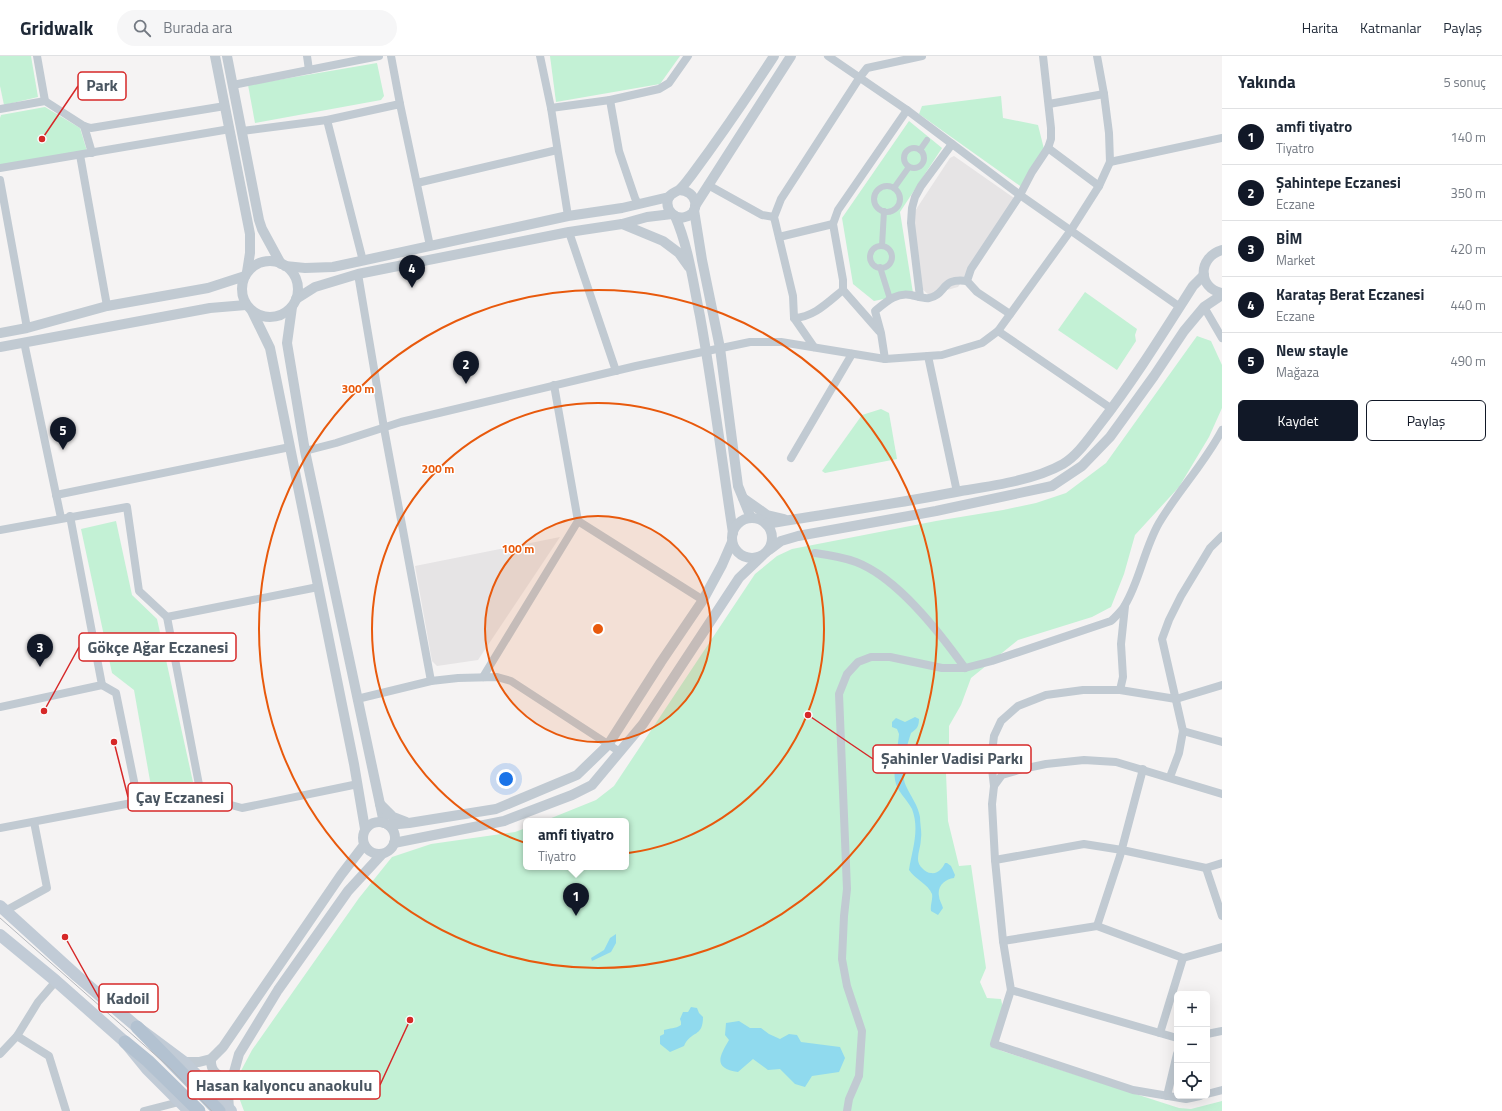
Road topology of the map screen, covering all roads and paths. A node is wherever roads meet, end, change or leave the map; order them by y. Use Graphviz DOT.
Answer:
graph roads {
  1 [pos="37,56"];
  2 [pos="215,56"];
  3 [pos="227,56"];
  4 [pos="307,56"];
  5 [pos="379,56"];
  6 [pos="391,56"];
  7 [pos="540,56"];
  8 [pos="688,56"];
  9 [pos="774,56"];
  10 [pos="792,56"];
  11 [pos="828,56"];
  12 [pos="922,56"];
  13 [pos="1043,56"];
  14 [pos="1097,56"];
  15 [pos="309,70"];
  16 [pos="860,77"];
  17 [pos="233,85"];
  18 [pos="1104,94"];
  19 [pos="610,100"];
  20 [pos="45,101"];
  21 [pos="400,104"];
  22 [pos="1049,104"];
  23 [pos="225,106"];
  24 [pos="551,108"];
  25 [pos="0,109"];
  26 [pos="907,110"];
  27 [pos="327,120"];
  28 [pos="84,126"];
  29 [pos="230,129"];
  30 [pos="242,131"];
  31 [pos="1222,138"];
  32 [pos="927,140"];
  33 [pos="952,144"];
  34 [pos="1048,148"];
  35 [pos="557,150"];
  36 [pos="920,150"];
  37 [pos="92,153"];
  38 [pos="80,155"];
  39 [pos="1110,162"];
  40 [pos="909,167"];
  41 [pos="0,168"];
  42 [pos="0,180"];
  43 [pos="416,183"];
  44 [pos="708,185"];
  45 [pos="1099,186"];
  46 [pos="894,188"];
  47 [pos="679,190"];
  48 [pos="1020,195"];
  49 [pos="669,197"];
  50 [pos="638,204"];
  51 [pos="695,208"];
  52 [pos="884,211"];
  53 [pos="674,215"];
  54 [pos="568,216"];
  55 [pos="774,217"];
  56 [pos="622,224"];
  57 [pos="833,224"];
  58 [pos="1071,230"];
  59 [pos="570,232"];
  60 [pos="779,237"];
  61 [pos="1222,241"];
  62 [pos="430,246"];
  63 [pos="882,246"];
  64 [pos="1220,251"];
  65 [pos="363,261"];
  66 [pos="283,265"];
  67 [pos="880,267"];
  68 [pos="691,270"];
  69 [pos="246,274"];
  70 [pos="358,274"];
  71 [pos="1204,275"];
  72 [pos="966,281"];
  73 [pos="843,290"];
  74 [pos="1222,294"];
  75 [pos="920,297"];
  76 [pos="890,299"];
  77 [pos="294,303"];
  78 [pos="107,306"];
  79 [pos="1180,307"];
  80 [pos="1204,307"];
  81 [pos="249,308"];
  82 [pos="1010,314"];
  83 [pos="794,318"];
  84 [pos="28,328"];
  85 [pos="998,331"];
  86 [pos="0,333"];
  87 [pos="881,334"];
  88 [pos="1222,338"];
  89 [pos="24,342"];
  90 [pos="0,347"];
  91 [pos="814,347"];
  92 [pos="720,348"];
  93 [pos="706,351"];
  94 [pos="852,354"];
  95 [pos="928,356"];
  96 [pos="885,359"];
  97 [pos="616,371"];
  98 [pos="554,385"];
  99 [pos="1112,409"];
  100 [pos="384,428"];
  101 [pos="1222,430"];
  102 [pos="290,447"];
  103 [pos="305,451"];
  104 [pos="791,458"];
  105 [pos="957,492"];
  106 [pos="56,495"];
  107 [pos="743,498"];
  108 [pos="70,516"];
  109 [pos="61,518"];
  110 [pos="751,518"];
  111 [pos="790,520"];
  112 [pos="578,521"];
  113 [pos="766,524"];
  114 [pos="0,530"];
  115 [pos="1222,536"];
  116 [pos="732,537"];
  117 [pos="765,553"];
  118 [pos="815,553"];
  119 [pos="318,587"];
  120 [pos="703,600"];
  121 [pos="1125,605"];
  122 [pos="167,617"];
  123 [pos="965,668"];
  124 [pos="483,677"];
  125 [pos="431,681"];
  126 [pos="102,685"];
  127 [pos="1222,685"];
  128 [pos="1120,690"];
  129 [pos="357,699"];
  130 [pos="1176,699"];
  131 [pos="0,707"];
  132 [pos="1184,731"];
  133 [pos="1222,742"];
  134 [pos="608,745"];
  135 [pos="620,752"];
  136 [pos="1143,769"];
  137 [pos="1170,777"];
  138 [pos="358,784"];
  139 [pos="994,786"];
  140 [pos="200,790"];
  141 [pos="1222,794"];
  142 [pos="138,801"];
  143 [pos="379,804"];
  144 [pos="34,822"];
  145 [pos="409,823"];
  146 [pos="386,824"];
  147 [pos="0,828"];
  148 [pos="365,829"];
  149 [pos="394,843"];
  150 [pos="364,845"];
  151 [pos="1122,850"];
  152 [pos="382,854"];
  153 [pos="995,860"];
  154 [pos="1222,863"];
  155 [pos="1206,868"];
  156 [pos="3,909"];
  157 [pos="1222,916"];
  158 [pos="1097,926"];
  159 [pos="0,935"];
  160 [pos="1003,941"];
  161 [pos="0,946"];
  162 [pos="1222,947"];
  163 [pos="19,951"];
  164 [pos="1183,958"];
  165 [pos="56,981"];
  166 [pos="1011,990"];
  167 [pos="136,1027"];
  168 [pos="1222,1031"];
  169 [pos="1160,1033"];
  170 [pos="1210,1033"];
  171 [pos="17,1036"];
  172 [pos="1174,1037"];
  173 [pos="126,1042"];
  174 [pos="0,1054"];
  175 [pos="211,1059"];
  176 [pos="184,1062"];
  177 [pos="1175,1063"];
  178 [pos="232,1076"];
  179 [pos="1222,1090"];
  180 [pos="1210,1093"];
  181 [pos="1167,1096"];
  182 [pos="1174,1097"];
  183 [pos="179,1102"];
  184 [pos="227,1110"];
  185 [pos="66,1111"];
  186 [pos="144,1111"];
  187 [pos="188,1111"];
  188 [pos="198,1111"];
  189 [pos="847,1111"];
  1 -- 20 [label="street"];
  2 -- 23 [label="street"];
  3 -- 17 [label="street"];
  4 -- 15 [label="street"];
  5 -- 15 [label="street"];
  6 -- 21 [label="street"];
  7 -- 24 [label="street"];
  8 -- 19 [label="street"];
  9 -- 47 [label="street"];
  10 -- 44 [label="street"];
  11 -- 16 [label="street"];
  12 -- 16 [label="street"];
  13 -- 22 [label="street"];
  14 -- 18 [label="street"];
  15 -- 17 [label="street"];
  16 -- 26 [label="street"];
  16 -- 55 [label="street"];
  17 -- 30 [label="street"];
  18 -- 22 [label="street"];
  18 -- 39 [label="street"];
  19 -- 24 [label="street"];
  19 -- 50 [label="street"];
  20 -- 25 [label="street"];
  20 -- 28 [label="street"];
  21 -- 27 [label="street"];
  21 -- 43 [label="street"];
  22 -- 34 [label="street"];
  23 -- 28 [label="street"];
  23 -- 29 [label="street"];
  24 -- 35 [label="street"];
  26 -- 33 [label="street"];
  26 -- 57 [label="street"];
  27 -- 30 [label="street"];
  27 -- 65 [label="street"];
  28 -- 37 [label="street"];
  29 -- 37 [label="street"];
  29 -- 69 [label="street"];
  30 -- 66 [label="street"];
  31 -- 39 [label="street"];
  32 -- 36 [label="street"];
  33 -- 48 [label="street"];
  33 -- 75 [label="street"];
  34 -- 45 [label="street"];
  34 -- 48 [label="street"];
  35 -- 43 [label="street"];
  35 -- 54 [label="street"];
  36 -- 40 [label="street"];
  36 -- 40 [label="street"];
  37 -- 38 [label="street"];
  38 -- 41 [label="street"];
  38 -- 78 [label="street"];
  39 -- 45 [label="street"];
  40 -- 46 [label="street"];
  42 -- 84 [label="street"];
  43 -- 62 [label="street"];
  44 -- 51 [label="street"];
  44 -- 55 [label="street"];
  45 -- 58 [label="street"];
  46 -- 52 [label="street"];
  46 -- 52 [label="street"];
  47 -- 49 [label="street"];
  47 -- 51 [label="street"];
  48 -- 58 [label="street"];
  48 -- 72 [label="street"];
  49 -- 50 [label="street"];
  49 -- 53 [label="street"];
  50 -- 54 [label="street"];
  51 -- 53 [label="street"];
  51 -- 92 [label="street"];
  52 -- 63 [label="street"];
  53 -- 56 [label="street"];
  53 -- 68 [label="street"];
  54 -- 62 [label="street"];
  55 -- 60 [label="street"];
  56 -- 59 [label="street"];
  56 -- 68 [label="street"];
  57 -- 60 [label="street"];
  57 -- 73 [label="street"];
  58 -- 79 [label="street"];
  58 -- 82 [label="street"];
  59 -- 70 [label="street"];
  59 -- 97 [label="street"];
  60 -- 83 [label="street"];
  61 -- 64 [label="street"];
  62 -- 65 [label="street"];
  63 -- 67 [label="street"];
  63 -- 67 [label="street"];
  64 -- 71 [label="street"];
  65 -- 66 [label="street"];
  66 -- 69 [label="street"];
  66 -- 77 [label="street"];
  67 -- 76 [label="street"];
  68 -- 93 [label="street"];
  69 -- 78 [label="street"];
  69 -- 81 [label="street"];
  70 -- 77 [label="street"];
  70 -- 100 [label="street"];
  71 -- 74 [label="street"];
  71 -- 79 [label="street"];
  72 -- 75 [label="street"];
  72 -- 82 [label="street"];
  73 -- 83 [label="street"];
  73 -- 87 [label="street"];
  74 -- 80 [label="street"];
  75 -- 76 [label="street"];
  76 -- 87 [label="street"];
  77 -- 81 [label="street"];
  77 -- 103 [label="street"];
  78 -- 84 [label="street"];
  79 -- 99 [label="street"];
  80 -- 88 [label="street"];
  80 -- 117 [label="street"];
  81 -- 89 [label="street"];
  81 -- 102 [label="street"];
  82 -- 85 [label="street"];
  83 -- 91 [label="street"];
  84 -- 86 [label="street"];
  85 -- 95 [label="street"];
  85 -- 99 [label="street"];
  87 -- 96 [label="street"];
  89 -- 90 [label="street"];
  89 -- 106 [label="street"];
  91 -- 92 [label="street"];
  91 -- 94 [label="street"];
  92 -- 93 [label="street"];
  92 -- 107 [label="street"];
  93 -- 97 [label="street"];
  93 -- 116 [label="street"];
  94 -- 96 [label="street"];
  94 -- 104 [label="street"];
  95 -- 96 [label="street"];
  95 -- 105 [label="street"];
  97 -- 98 [label="street"];
  98 -- 100 [label="street"];
  98 -- 112 [label="street"];
  99 -- 105 [label="street"];
  100 -- 103 [label="street"];
  100 -- 125 [label="street"];
  101 -- 121 [label="street"];
  102 -- 106 [label="street"];
  102 -- 119 [label="street"];
  103 -- 129 [label="street"];
  105 -- 111 [label="street"];
  106 -- 109 [label="street"];
  107 -- 110 [label="street"];
  107 -- 111 [label="street"];
  108 -- 109 [label="street"];
  108 -- 122 [label="street"];
  108 -- 126 [label="street"];
  109 -- 114 [label="street"];
  110 -- 113 [label="street"];
  110 -- 116 [label="street"];
  111 -- 113 [label="street"];
  112 -- 120 [label="street"];
  112 -- 124 [label="street"];
  113 -- 117 [label="street"];
  115 -- 130 [label="street"];
  116 -- 117 [label="street"];
  116 -- 120 [label="street"];
  117 -- 135 [label="street"];
  118 -- 123 [label="street"];
  119 -- 122 [label="street"];
  119 -- 138 [label="street"];
  120 -- 134 [label="street"];
  121 -- 123 [label="street"];
  121 -- 128 [label="street"];
  122 -- 140 [label="street"];
  123 -- 189 [label="street"];
  124 -- 125 [label="street"];
  124 -- 134 [label="street"];
  125 -- 129 [label="street"];
  126 -- 131 [label="street"];
  126 -- 142 [label="street"];
  127 -- 130 [label="street"];
  128 -- 130 [label="street"];
  128 -- 139 [label="street"];
  129 -- 143 [label="street"];
  130 -- 132 [label="street"];
  132 -- 133 [label="street"];
  132 -- 137 [label="street"];
  134 -- 135 [label="street"];
  134 -- 145 [label="street"];
  135 -- 149 [label="street"];
  136 -- 137 [label="street"];
  136 -- 139 [label="street"];
  136 -- 151 [label="street"];
  137 -- 141 [label="street"];
  138 -- 140 [label="street"];
  138 -- 148 [label="street"];
  139 -- 153 [label="street"];
  140 -- 142 [label="street"];
  142 -- 144 [label="street"];
  143 -- 145 [label="street"];
  143 -- 146 [label="street"];
  144 -- 147 [label="street"];
  144 -- 156 [label="street"];
  145 -- 146 [label="street"];
  146 -- 148 [label="street"];
  146 -- 149 [label="street"];
  148 -- 150 [label="street"];
  149 -- 152 [label="street"];
  150 -- 152 [label="street"];
  150 -- 175 [label="street"];
  151 -- 153 [label="street"];
  151 -- 155 [label="street"];
  151 -- 158 [label="street"];
  152 -- 178 [label="street"];
  153 -- 160 [label="street"];
  154 -- 155 [label="street"];
  155 -- 157 [label="street"];
  156 -- 167 [label="main road"];
  158 -- 160 [label="street"];
  158 -- 164 [label="street"];
  159 -- 163 [label="main road"];
  160 -- 166 [label="street"];
  161 -- 163 [label="main road"];
  162 -- 164 [label="street"];
  163 -- 165 [label="main road"];
  164 -- 169 [label="street"];
  165 -- 171 [label="street"];
  165 -- 173 [label="main road"];
  166 -- 169 [label="street"];
  166 -- 181 [label="street"];
  167 -- 176 [label="main road"];
  167 -- 184 [label="main road"];
  168 -- 170 [label="street"];
  169 -- 172 [label="street"];
  171 -- 174 [label="street"];
  171 -- 185 [label="street"];
  173 -- 183 [label="main road"];
  173 -- 188 [label="main road"];
  175 -- 176 [label="street"];
  175 -- 178 [label="street"];
  176 -- 184 [label="main road"];
  177 -- 181 [label="street"];
  178 -- 184 [label="street"];
  179 -- 180 [label="street"];
  181 -- 182 [label="street"];
  183 -- 186 [label="street"];
  183 -- 187 [label="main road"];
}
